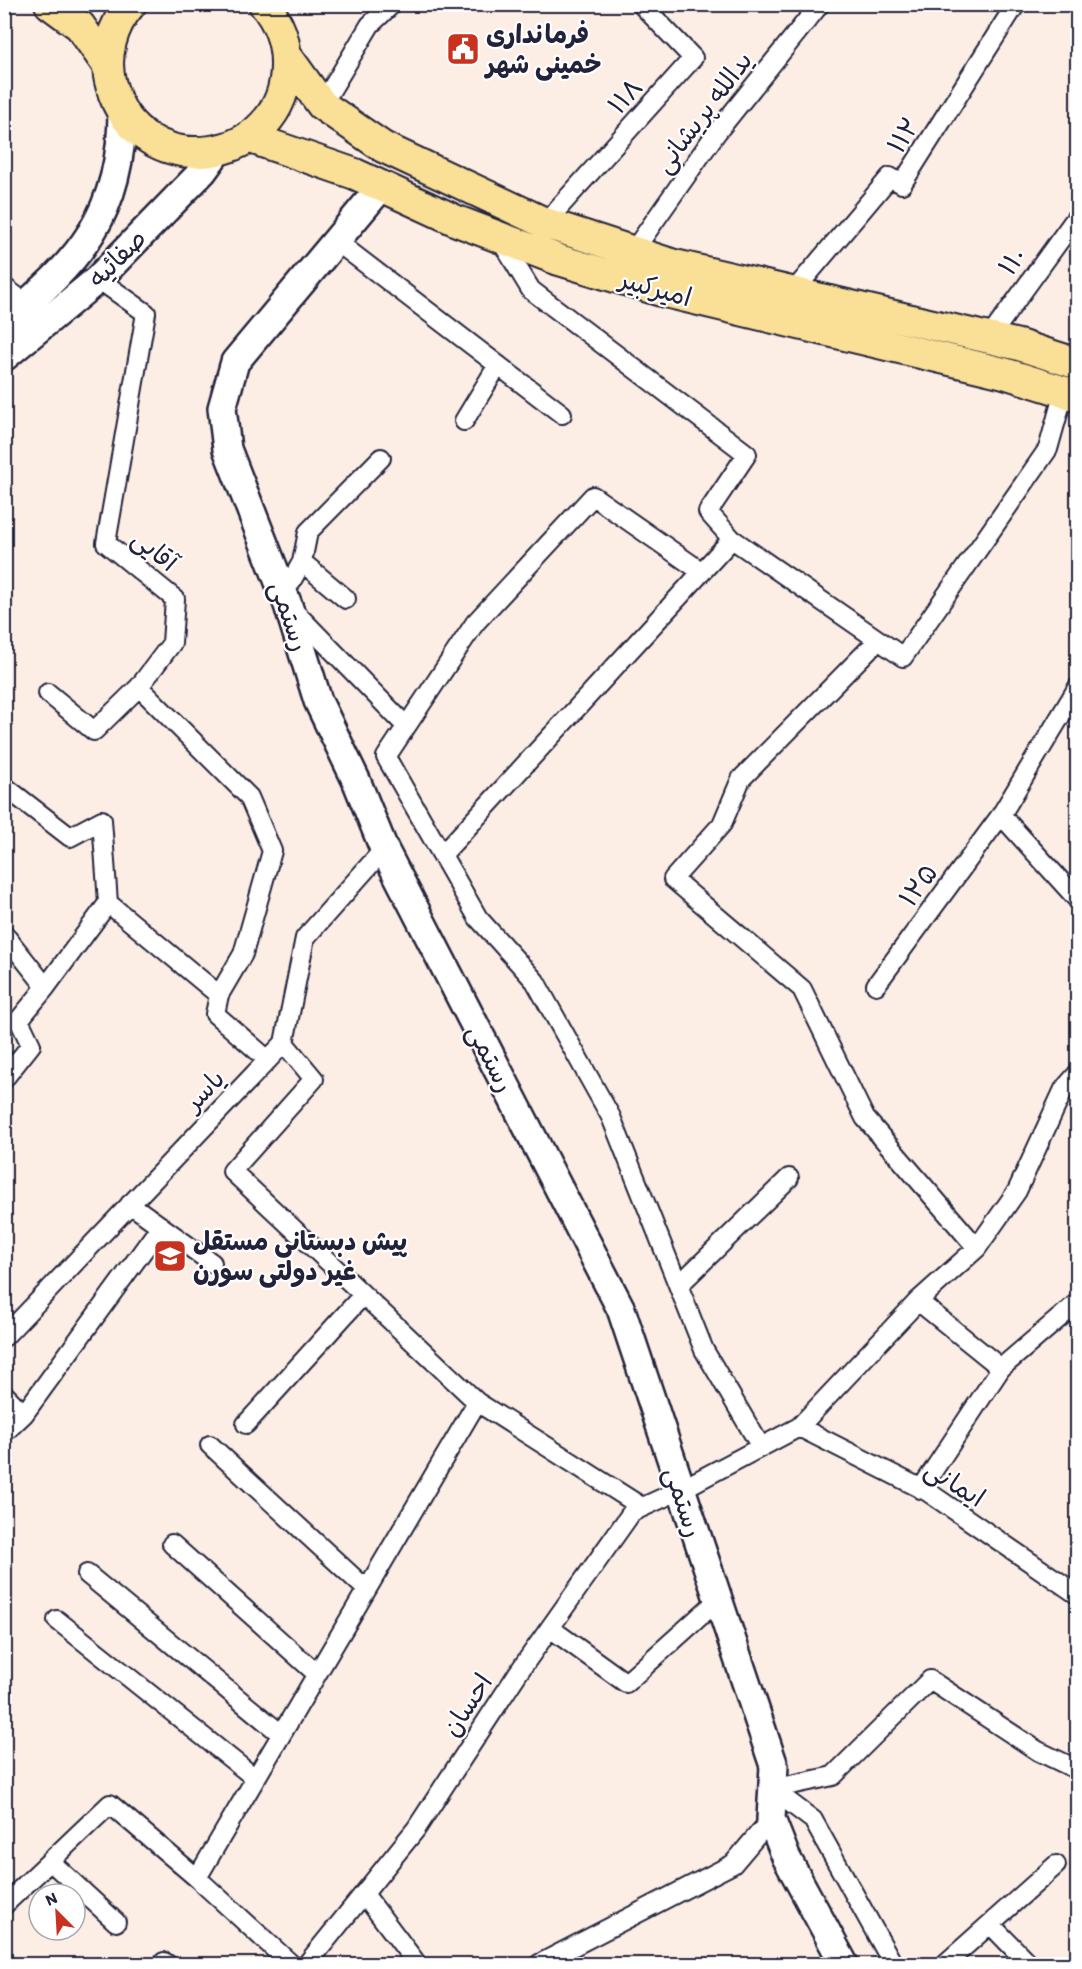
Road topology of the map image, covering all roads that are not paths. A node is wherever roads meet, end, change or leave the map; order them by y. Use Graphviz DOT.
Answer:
graph roads {
  1 [pos="50,4"];
  2 [pos="131,4"];
  3 [pos="392,4"];
  4 [pos="641,4"];
  5 [pos="820,4"];
  6 [pos="1016,4"];
  7 [pos="273,11"];
  8 [pos="286,55"];
  9 [pos="108,66"];
  10 [pos="322,105"];
  11 [pos="122,112"];
  12 [pos="248,137"];
  13 [pos="219,149"];
  14 [pos="381,187"];
  15 [pos="1077,215"];
  16 [pos="545,223"];
  17 [pos="498,237"];
  18 [pos="336,241"];
  19 [pos="632,253"];
  20 [pos="98,279"];
  21 [pos="4,287"];
  22 [pos="807,295"];
  23 [pos="27,304"];
  24 [pos="4,322"];
  25 [pos="815,328"];
  26 [pos="989,338"];
  27 [pos="4,357"];
  28 [pos="1077,364"];
  29 [pos="498,365"];
  30 [pos="1071,394"];
  31 [pos="562,414"];
  32 [pos="464,421"];
  33 [pos="381,458"];
  34 [pos="732,539"];
  35 [pos="302,562"];
  36 [pos="702,572"];
  37 [pos="346,599"];
  38 [pos="286,600"];
  39 [pos="878,640"];
  40 [pos="139,687"];
  41 [pos="1077,687"];
  42 [pos="48,693"];
  43 [pos="406,726"];
  44 [pos="4,786"];
  45 [pos="1001,815"];
  46 [pos="384,849"];
  47 [pos="442,855"];
  48 [pos="1077,900"];
  49 [pos="108,903"];
  50 [pos="4,934"];
  51 [pos="876,985"];
  52 [pos="46,987"];
  53 [pos="219,995"];
  54 [pos="284,1043"];
  55 [pos="268,1060"];
  56 [pos="1077,1073"];
  57 [pos="4,1079"];
  58 [pos="789,1178"];
  59 [pos="130,1204"];
  60 [pos="161,1226"];
  61 [pos="977,1248"];
  62 [pos="212,1263"];
  63 [pos="679,1285"];
  64 [pos="363,1295"];
  65 [pos="918,1301"];
  66 [pos="1077,1302"];
  67 [pos="4,1337"];
  68 [pos="1000,1368"];
  69 [pos="4,1394"];
  70 [pos="477,1402"];
  71 [pos="24,1414"];
  72 [pos="246,1424"];
  73 [pos="798,1427"];
  74 [pos="4,1433"];
  75 [pos="210,1445"];
  76 [pos="760,1447"];
  77 [pos="921,1489"];
  78 [pos="680,1490"];
  79 [pos="642,1507"];
  80 [pos="172,1544"];
  81 [pos="87,1574"];
  82 [pos="366,1589"];
  83 [pos="1077,1595"];
  84 [pos="717,1601"];
  85 [pos="57,1620"];
  86 [pos="550,1628"];
  87 [pos="316,1673"];
  88 [pos="281,1734"];
  89 [pos="1077,1770"];
  90 [pos="255,1778"];
  91 [pos="772,1789"];
  92 [pos="771,1819"];
  93 [pos="50,1861"];
  94 [pos="1056,1865"];
  95 [pos="197,1878"];
  96 [pos="364,1894"];
  97 [pos="4,1905"];
  98 [pos="116,1922"];
  99 [pos="991,1925"];
  100 [pos="291,1965"];
  101 [pos="307,1965"];
  102 [pos="417,1965"];
  103 [pos="539,1965"];
  104 [pos="844,1965"];
  105 [pos="893,1965"];
  106 [pos="945,1965"];
  107 [pos="1029,1965"];
  1 -- 9 [label="main road"];
  2 -- 9 [label="main road"];
  3 -- 10 [label="street"];
  4 -- 16 [label="street, ۱۱۸"];
  5 -- 19 [label="street, یدالله پریشانی"];
  6 -- 22 [label="street, ۱۱۲"];
  7 -- 8 [label="main road"];
  8 -- 10 [label="main road, امیرکبیر"];
  8 -- 12 [label="main road"];
  9 -- 11 [label="main road"];
  10 -- 16 [label="main road, امیرکبیر"];
  11 -- 13 [label="main road"];
  11 -- 23 [label="street, صفائیه"];
  12 -- 13 [label="main road"];
  12 -- 14 [label="main road, امیرکبیر"];
  13 -- 20 [label="street, صفائیه"];
  14 -- 17 [label="main road, امیرکبیر"];
  14 -- 18 [label="street, رستمی"];
  15 -- 26 [label="street, ۱۱۰"];
  16 -- 19 [label="main road, امیرکبیر"];
  17 -- 25 [label="main road, امیرکبیر"];
  17 -- 34 [label="street"];
  18 -- 29 [label="street"];
  18 -- 38 [label="street, رستمی"];
  19 -- 22 [label="main road, امیرکبیر"];
  20 -- 27 [label="street, صفائیه"];
  20 -- 40 [label="street, آقایی"];
  21 -- 23 [label="street"];
  22 -- 25 [label="main road"];
  22 -- 26 [label="main road, امیرکبیر"];
  23 -- 24 [label="street, صفائیه"];
  25 -- 30 [label="main road, امیرکبیر"];
  26 -- 28 [label="main road, امیرکبیر"];
  29 -- 31 [label="street"];
  29 -- 32 [label="street"];
  30 -- 39 [label="street"];
  33 -- 35 [label="street"];
  34 -- 36 [label="street"];
  34 -- 39 [label="street"];
  35 -- 37 [label="street"];
  35 -- 38 [label="street"];
  36 -- 43 [label="street"];
  36 -- 47 [label="street"];
  38 -- 43 [label="street"];
  38 -- 46 [label="street, رستمی"];
  39 -- 61 [label="street"];
  40 -- 42 [label="street"];
  40 -- 53 [label="street"];
  41 -- 45 [label="street, ۱۲۵"];
  43 -- 47 [label="street"];
  44 -- 49 [label="street"];
  45 -- 48 [label="street"];
  45 -- 51 [label="street, ۱۲۵"];
  46 -- 54 [label="street"];
  46 -- 78 [label="street, رستمی"];
  47 -- 63 [label="street"];
  49 -- 52 [label="street"];
  49 -- 53 [label="street"];
  50 -- 52 [label="street"];
  52 -- 57 [label="street"];
  53 -- 55 [label="street"];
  54 -- 55 [label="street, یاسر"];
  54 -- 64 [label="street"];
  55 -- 59 [label="street, یاسر"];
  56 -- 61 [label="street, احسان"];
  58 -- 63 [label="street"];
  59 -- 60 [label="street"];
  59 -- 67 [label="street, یاسر"];
  60 -- 62 [label="street"];
  60 -- 71 [label="street"];
  61 -- 65 [label="street, احسان"];
  63 -- 76 [label="street"];
  64 -- 70 [label="street"];
  64 -- 72 [label="street"];
  65 -- 68 [label="street"];
  65 -- 73 [label="street, احسان"];
  66 -- 68 [label="street"];
  68 -- 77 [label="street"];
  69 -- 71 [label="street"];
  70 -- 79 [label="street"];
  70 -- 82 [label="street"];
  71 -- 74 [label="street"];
  73 -- 76 [label="street, احسان"];
  73 -- 77 [label="street, ایمانی"];
  75 -- 82 [label="street"];
  76 -- 78 [label="street, احسان"];
  77 -- 83 [label="street, ایمانی"];
  78 -- 79 [label="street, احسان"];
  78 -- 84 [label="street, رستمی"];
  79 -- 86 [label="street, احسان"];
  80 -- 87 [label="street"];
  81 -- 88 [label="street"];
  82 -- 87 [label="street"];
  84 -- 86 [label="street"];
  84 -- 91 [label="street, رستمی"];
  85 -- 90 [label="street"];
  86 -- 96 [label="street, احسان"];
  87 -- 88 [label="street"];
  88 -- 90 [label="street"];
  89 -- 91 [label="street"];
  90 -- 95 [label="street"];
  91 -- 92 [label="street, رستمی"];
  91 -- 105 [label="street"];
  92 -- 103 [label="street"];
  92 -- 104 [label="street, رستمی"];
  93 -- 95 [label="street"];
  93 -- 97 [label="street"];
  93 -- 98 [label="street"];
  94 -- 99 [label="street"];
  95 -- 100 [label="street"];
  96 -- 101 [label="street, احسان"];
  96 -- 102 [label="street"];
  99 -- 106 [label="street"];
  99 -- 107 [label="street"];
}
